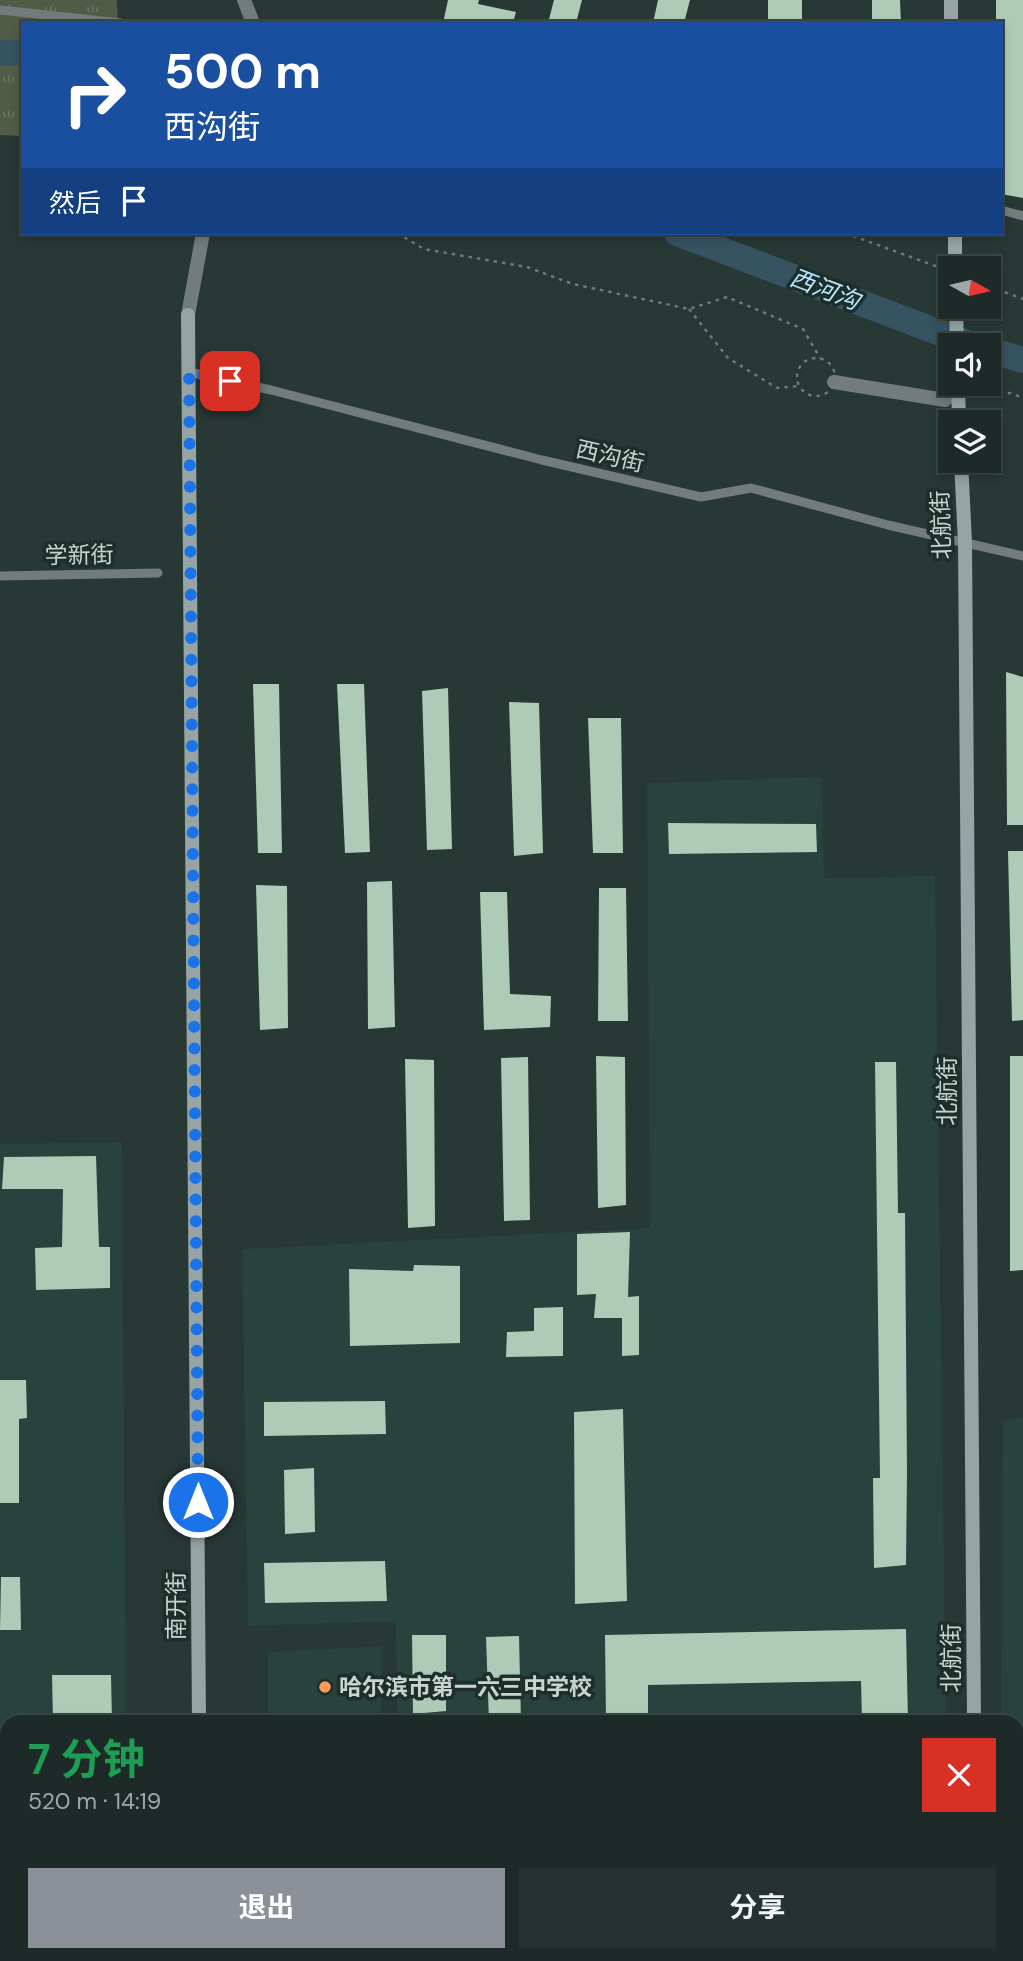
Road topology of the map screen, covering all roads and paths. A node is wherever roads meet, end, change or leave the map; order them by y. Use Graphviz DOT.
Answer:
graph roads {
  1 [pos="244,0"];
  2 [pos="951,0"];
  3 [pos="0,10"];
  4 [pos="102,21"];
  5 [pos="252,21"];
  6 [pos="951,21"];
  7 [pos="1003,211"];
  8 [pos="1023,216"];
  9 [pos="203,235"];
  10 [pos="400,235"];
  11 [pos="851,235"];
  12 [pos="954,235"];
  13 [pos="955,256"];
  14 [pos="938,267"];
  15 [pos="1001,291"];
  16 [pos="1023,299"];
  17 [pos="689,309"];
  18 [pos="188,315"];
  19 [pos="820,358"];
  20 [pos="189,372"];
  21 [pos="834,382"];
  22 [pos="799,386"];
  23 [pos="1023,398"];
  24 [pos="945,400"];
  25 [pos="962,473"];
  26 [pos="965,543"];
  27 [pos="1023,556"];
  28 [pos="158,572"];
  29 [pos="0,576"];
  30 [pos="200,1715"];
  31 [pos="974,1715"];
  1 -- 5 [label="street"];
  2 -- 6 [label="main road"];
  3 -- 4 [label="lane"];
  7 -- 8 [label="lane"];
  9 -- 18 [label="street"];
  10 -- 17 [label="path"];
  11 -- 14 [label="path"];
  12 -- 13 [label="main road"];
  15 -- 16 [label="path"];
  17 -- 19 [label="path"];
  17 -- 22 [label="path"];
  18 -- 20 [label="main road, 南开街"];
  19 -- 21 [label="path"];
  19 -- 22 [label="path"];
  20 -- 26 [label="lane, 西沟街"];
  20 -- 30 [label="main road, 南开街"];
  21 -- 22 [label="path"];
  21 -- 24 [label="street"];
  23 -- 24 [label="path"];
  25 -- 26 [label="main road, 北航街"];
  26 -- 27 [label="lane, 西沟街"];
  26 -- 31 [label="main road, 北航街"];
  28 -- 29 [label="lane, 学新街"];
}
